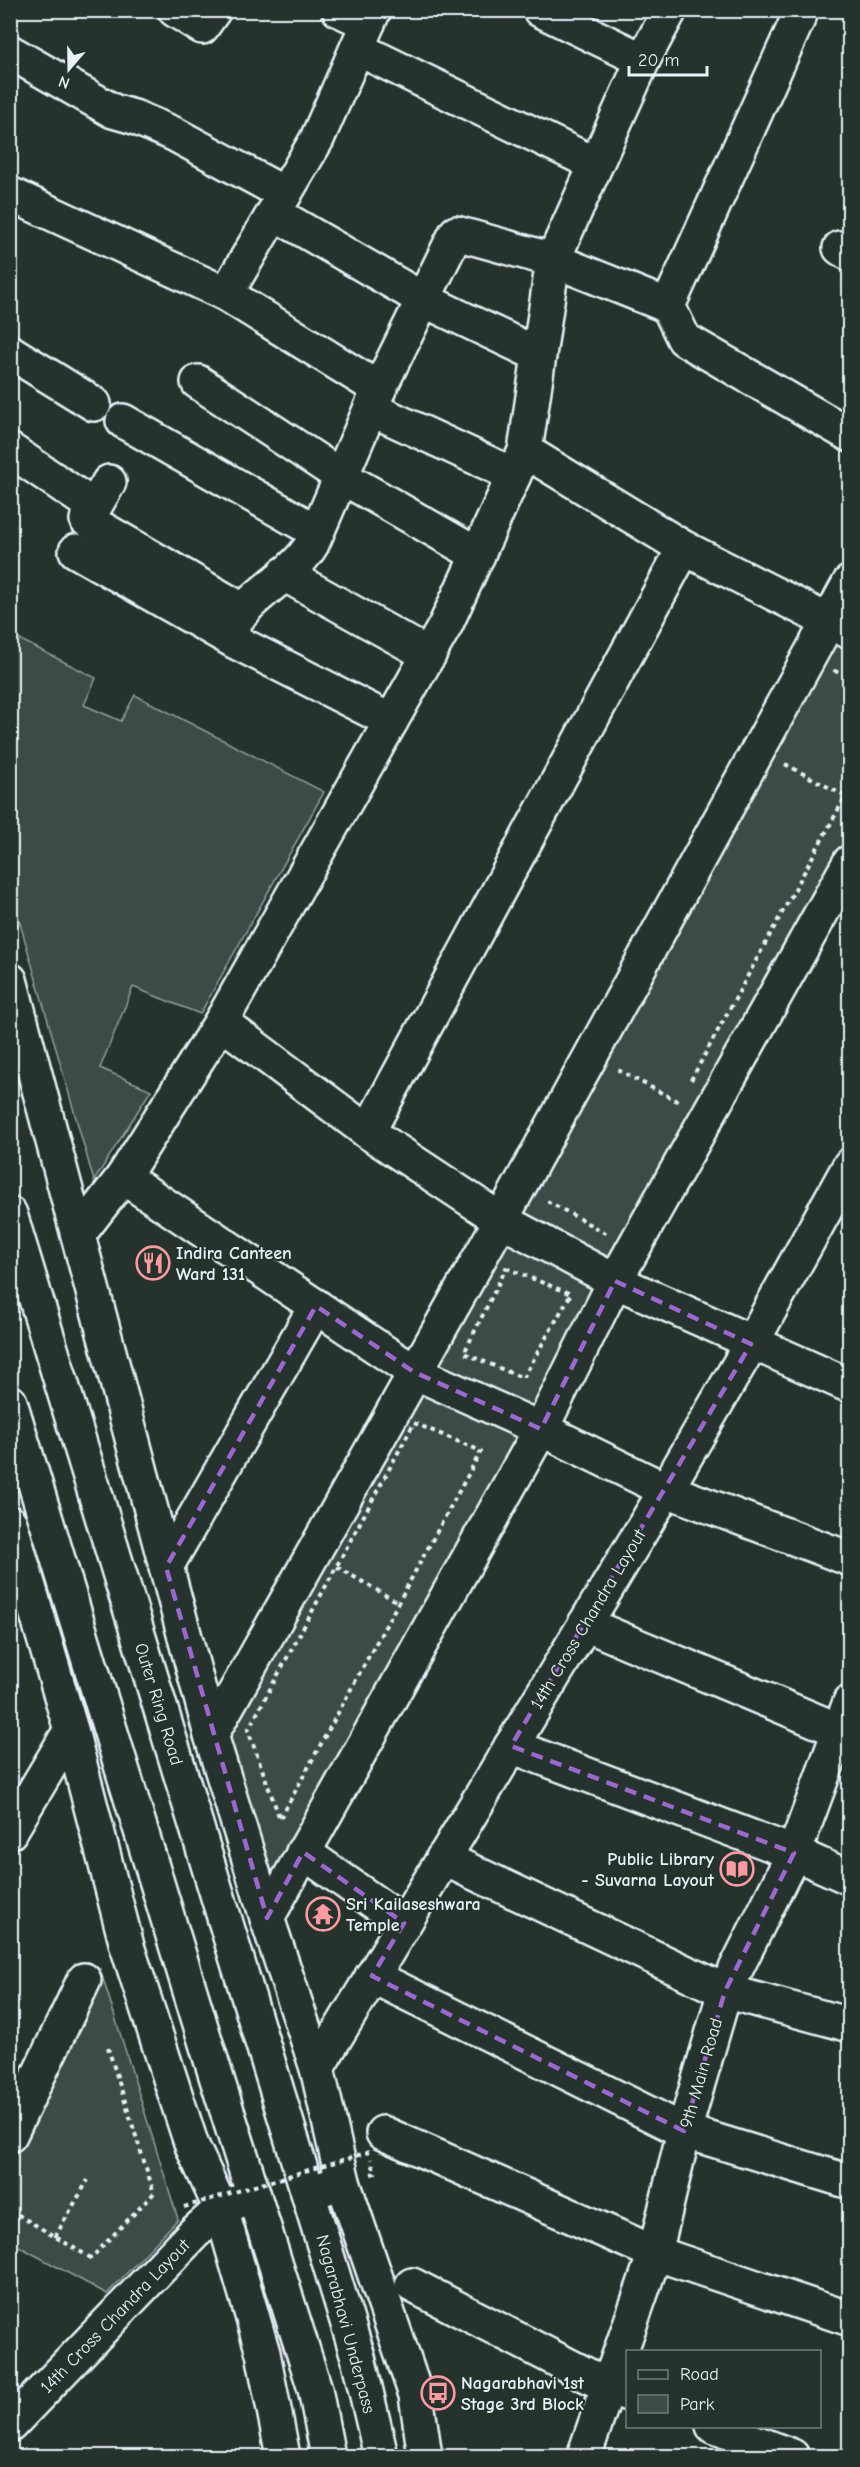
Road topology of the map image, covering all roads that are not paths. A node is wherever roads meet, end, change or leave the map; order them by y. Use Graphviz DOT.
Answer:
graph roads {
  1 [pos="175,10"];
  2 [pos="213,10"];
  3 [pos="540,10"];
  4 [pos="670,10"];
  5 [pos="802,10"];
  6 [pos="360,23"];
  7 [pos="10,52"];
  8 [pos="643,60"];
  9 [pos="595,164"];
  10 [pos="10,194"];
  11 [pos="280,203"];
  12 [pos="553,260"];
  13 [pos="226,294"];
  14 [pos="424,300"];
  15 [pos="668,306"];
  16 [pos="10,352"];
  17 [pos="539,355"];
  18 [pos="198,382"];
  19 [pos="375,399"];
  20 [pos="94,404"];
  21 [pos="123,421"];
  22 [pos="849,435"];
  23 [pos="10,450"];
  24 [pos="520,463"];
  25 [pos="342,477"];
  26 [pos="109,482"];
  27 [pos="81,498"];
  28 [pos="317,532"];
  29 [pos="684,548"];
  30 [pos="76,551"];
  31 [pos="478,555"];
  32 [pos="284,574"];
  33 [pos="849,582"];
  34 [pos="236,623"];
  35 [pos="839,626"];
  36 [pos="429,655"];
  37 [pos="391,722"];
  38 [pos="849,862"];
  39 [pos="10,980"];
  40 [pos="221,1022"];
  41 [pos="368,1132"];
  42 [pos="849,1165"];
  43 [pos="123,1177"];
  44 [pos="10,1214"];
  45 [pos="501,1220"];
  46 [pos="78,1234"];
  47 [pos="615,1281"];
  48 [pos="316,1306"];
  49 [pos="751,1344"];
  50 [pos="414,1372"];
  51 [pos="849,1386"];
  52 [pos="10,1402"];
  53 [pos="541,1429"];
  54 [pos="666,1490"];
  55 [pos="13,1544"];
  56 [pos="849,1559"];
  57 [pos="166,1567"];
  58 [pos="585,1624"];
  59 [pos="846,1723"];
  60 [pos="71,1730"];
  61 [pos="211,1735"];
  62 [pos="511,1746"];
  63 [pos="12,1825"];
  64 [pos="303,1852"];
  65 [pos="794,1853"];
  66 [pos="443,1858"];
  67 [pos="849,1878"];
  68 [pos="267,1918"];
  69 [pos="404,1923"];
  70 [pos="372,1976"];
  71 [pos="84,1980"];
  72 [pos="725,1991"];
  73 [pos="849,2025"];
  74 [pos="316,2068"];
  75 [pos="684,2131"];
  76 [pos="10,2135"];
  77 [pos="376,2143"];
  78 [pos="344,2182"];
  79 [pos="849,2182"];
  80 [pos="309,2193"];
  81 [pos="254,2196"];
  82 [pos="221,2209"];
  83 [pos="655,2253"];
  84 [pos="412,2285"];
  85 [pos="849,2319"];
  86 [pos="630,2350"];
  87 [pos="626,2363"];
  88 [pos="619,2390"];
  89 [pos="10,2425"];
  90 [pos="716,2428"];
  91 [pos="283,2457"];
  92 [pos="328,2457"];
  93 [pos="381,2457"];
  94 [pos="425,2457"];
  95 [pos="584,2457"];
  96 [pos="792,2457"];
  1 -- 2 [label="main road"];
  3 -- 8 [label="main road"];
  4 -- 8 [label="main road"];
  5 -- 15 [label="main road"];
  6 -- 9 [label="main road"];
  6 -- 11 [label="main road"];
  7 -- 11 [label="main road"];
  8 -- 9 [label="main road"];
  9 -- 12 [label="main road"];
  10 -- 13 [label="main road"];
  11 -- 13 [label="main road"];
  11 -- 14 [label="main road"];
  12 -- 14 [label="main road"];
  12 -- 15 [label="main road"];
  12 -- 17 [label="main road"];
  13 -- 19 [label="main road"];
  14 -- 17 [label="main road"];
  14 -- 19 [label="main road"];
  15 -- 22 [label="main road"];
  16 -- 20 [label="main road"];
  17 -- 24 [label="main road"];
  18 -- 25 [label="main road"];
  19 -- 24 [label="main road"];
  19 -- 25 [label="main road"];
  21 -- 28 [label="main road"];
  23 -- 27 [label="main road"];
  24 -- 29 [label="main road"];
  24 -- 31 [label="main road"];
  25 -- 28 [label="main road"];
  25 -- 31 [label="main road"];
  26 -- 34 [label="main road"];
  28 -- 32 [label="main road"];
  29 -- 35 [label="main road"];
  29 -- 41 [label="main road"];
  30 -- 34 [label="main road"];
  31 -- 36 [label="main road"];
  32 -- 34 [label="main road"];
  32 -- 36 [label="main road"];
  33 -- 35 [label="main road"];
  34 -- 37 [label="main road"];
  35 -- 45 [label="main road"];
  36 -- 37 [label="main road"];
  37 -- 40 [label="main road"];
  38 -- 47 [label="main road"];
  39 -- 46 [label="main road"];
  40 -- 41 [label="main road"];
  40 -- 43 [label="main road"];
  41 -- 45 [label="main road"];
  42 -- 49 [label="main road, 14th Cross Chandra Layout"];
  43 -- 46 [label="main road"];
  43 -- 48 [label="main road"];
  44 -- 80 [label="main road, Outer Ring Road"];
  45 -- 47 [label="main road"];
  45 -- 50 [label="main road"];
  46 -- 57 [label="main road"];
  47 -- 49 [label="main road"];
  47 -- 53 [label="main road"];
  48 -- 50 [label="main road"];
  48 -- 57 [label="main road"];
  49 -- 51 [label="main road"];
  49 -- 54 [label="main road, 14th Cross Chandra Layout"];
  50 -- 53 [label="main road"];
  50 -- 61 [label="main road"];
  52 -- 81 [label="main road"];
  53 -- 54 [label="main road"];
  53 -- 64 [label="main road"];
  54 -- 56 [label="main road"];
  54 -- 58 [label="main road, 14th Cross Chandra Layout"];
  55 -- 60 [label="main road"];
  57 -- 61 [label="main road"];
  58 -- 59 [label="main road"];
  58 -- 62 [label="main road, 14th Cross Chandra Layout"];
  59 -- 65 [label="main road, 9th Main Road"];
  60 -- 63 [label="main road"];
  60 -- 82 [label="main road"];
  61 -- 68 [label="main road"];
  62 -- 65 [label="main road"];
  62 -- 66 [label="main road, 14th Cross Chandra Layout"];
  64 -- 68 [label="main road"];
  64 -- 69 [label="main road"];
  65 -- 67 [label="main road"];
  65 -- 72 [label="main road, 9th Main Road"];
  66 -- 69 [label="main road, 14th Cross Chandra Layout"];
  66 -- 72 [label="main road"];
  68 -- 74 [label="main road"];
  69 -- 70 [label="main road, 14th Cross Chandra Layout"];
  70 -- 74 [label="main road, 14th Cross Chandra Layout"];
  70 -- 75 [label="main road"];
  71 -- 76 [label="main road"];
  72 -- 73 [label="main road"];
  72 -- 75 [label="main road, 9th Main Road"];
  74 -- 78 [label="main road"];
  75 -- 79 [label="main road"];
  75 -- 83 [label="main road, 9th Main Road"];
  77 -- 83 [label="main road"];
  78 -- 80 [label="main road"];
  78 -- 94 [label="main road"];
  80 -- 93 [label="main road, Nagarabhavi Underpass"];
  81 -- 82 [label="main road"];
  81 -- 92 [label="main road"];
  82 -- 89 [label="main road, 14th Cross Chandra Layout"];
  82 -- 91 [label="main road"];
  83 -- 85 [label="main road"];
  83 -- 86 [label="main road, 9th Main Road"];
  84 -- 88 [label="main road"];
  87 -- 88 [label="main road, 9th Main Road"];
  88 -- 95 [label="main road, 9th Main Road"];
  90 -- 96 [label="main road"];
}
